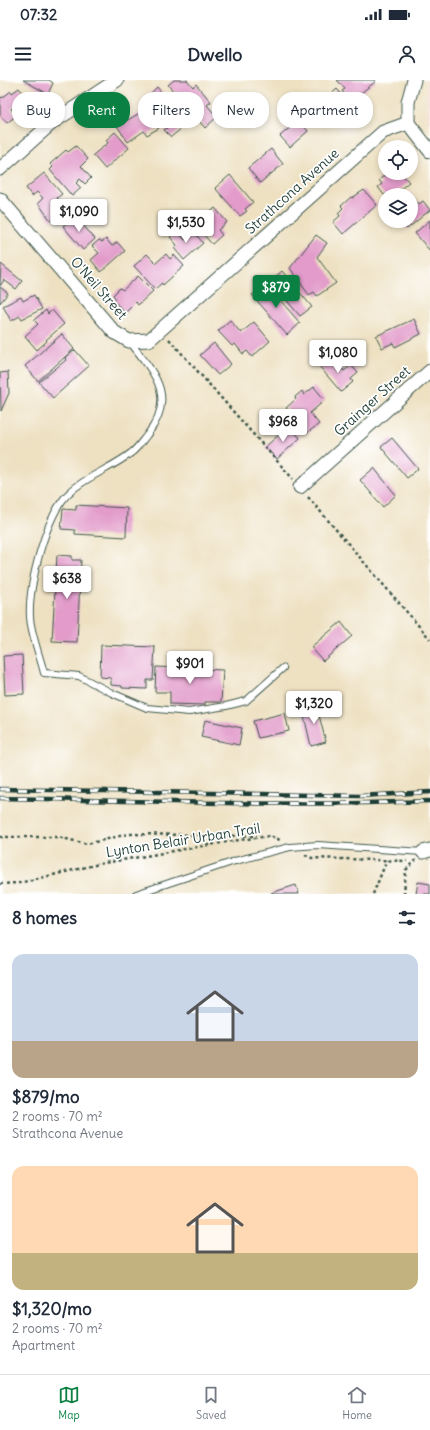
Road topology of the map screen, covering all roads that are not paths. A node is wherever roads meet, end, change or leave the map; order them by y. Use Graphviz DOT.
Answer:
graph roads {
  1 [pos="117,80"];
  2 [pos="414,80"];
  3 [pos="408,123"];
  4 [pos="430,150"];
  5 [pos="0,169"];
  6 [pos="0,199"];
  7 [pos="129,341"];
  8 [pos="430,371"];
  9 [pos="300,488"];
  10 [pos="283,668"];
  11 [pos="422,854"];
  12 [pos="152,891"];
  13 [pos="136,894"];
  1 -- 5 [label="street"];
  2 -- 3 [label="street"];
  3 -- 4 [label="street"];
  3 -- 7 [label="street, Strathcona Avenue"];
  6 -- 7 [label="street, O'Neil Street"];
  7 -- 10 [label="lane"];
  8 -- 9 [label="street, Grainger Street"];
  11 -- 12 [label="lane"];
  12 -- 13 [label="lane"];
}
